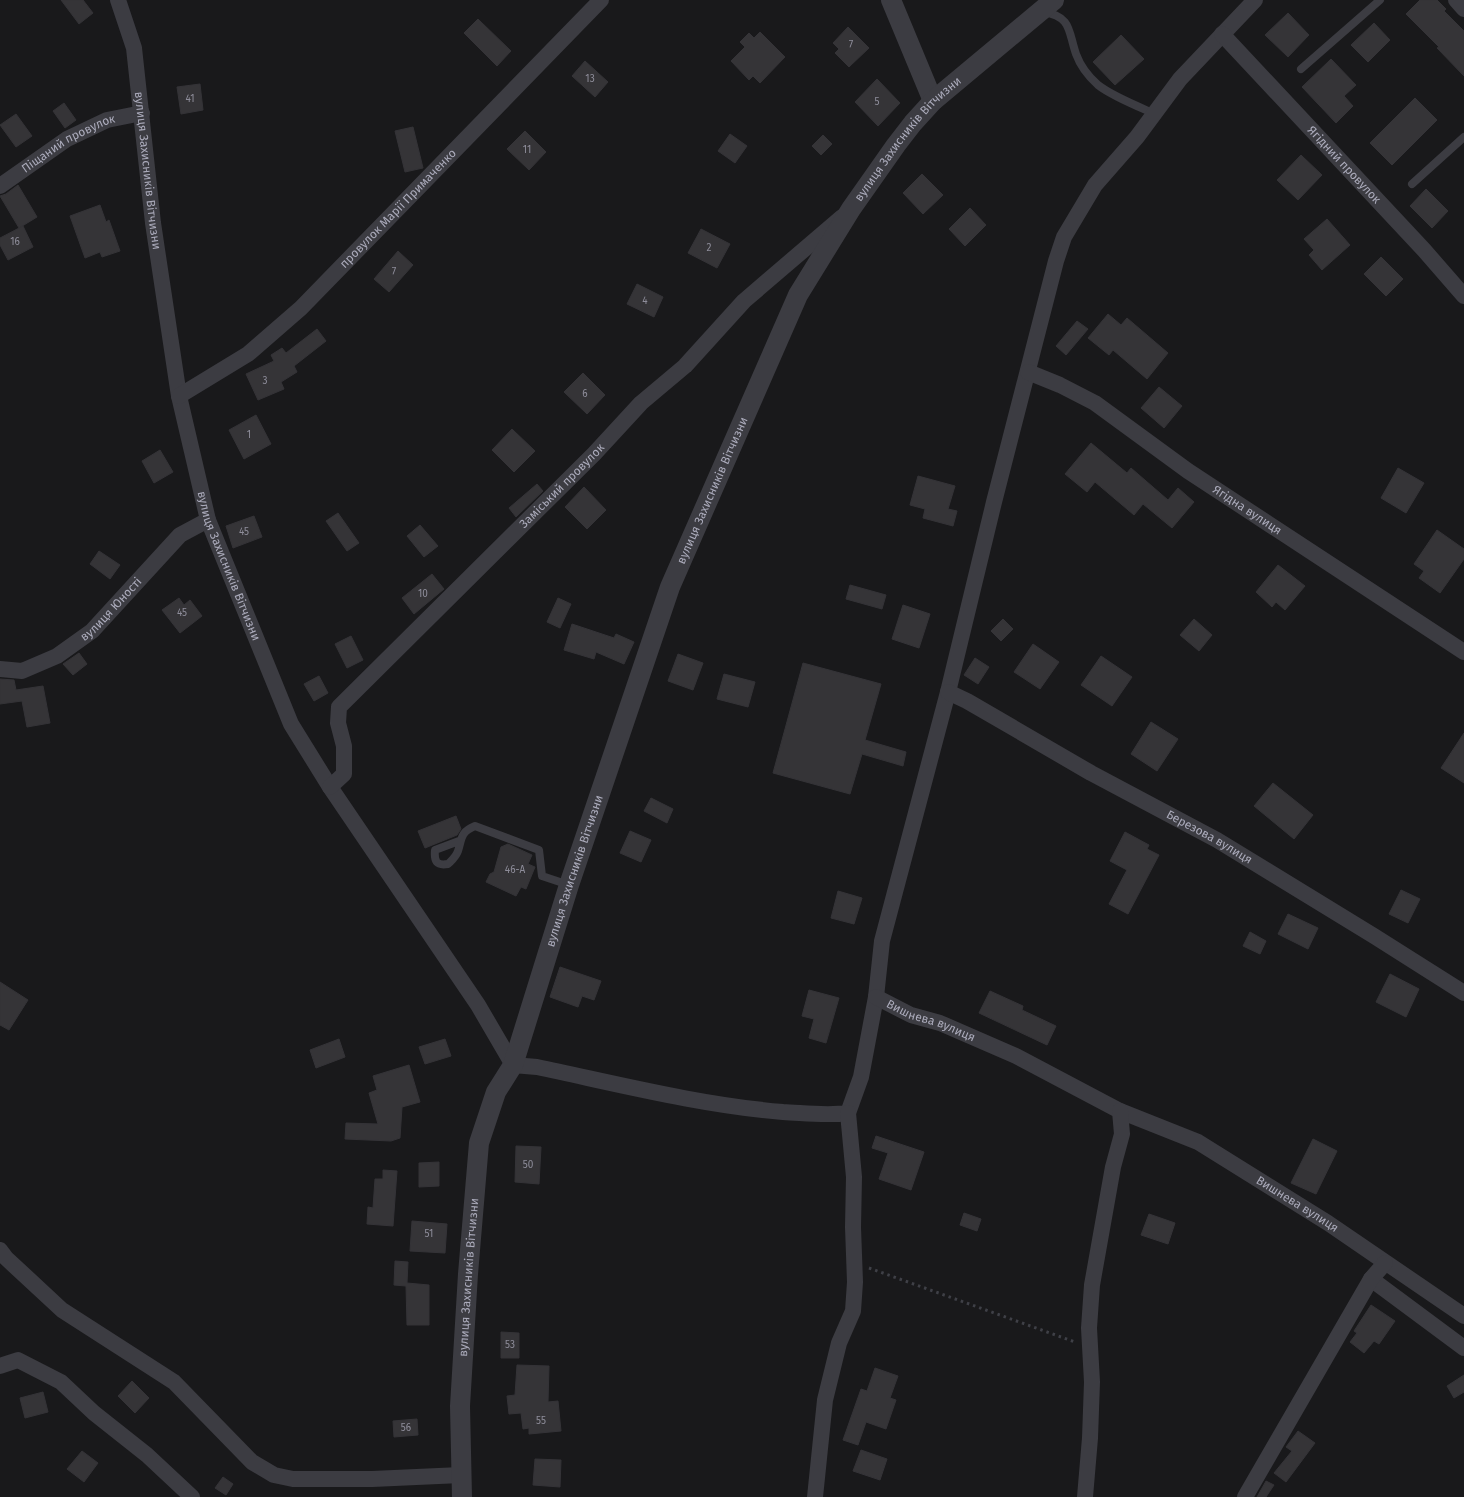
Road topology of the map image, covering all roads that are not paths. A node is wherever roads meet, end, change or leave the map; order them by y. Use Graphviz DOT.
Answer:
graph roads {
  1 [pos="118,0"];
  2 [pos="602,0"];
  3 [pos="891,0"];
  4 [pos="1254,0"];
  5 [pos="1380,0"];
  6 [pos="1456,0"];
  7 [pos="1048,6"];
  8 [pos="1464,9"];
  9 [pos="1222,34"];
  10 [pos="1301,69"];
  11 [pos="933,101"];
  12 [pos="142,113"];
  13 [pos="1153,114"];
  14 [pos="1464,137"];
  15 [pos="1412,184"];
  16 [pos="0,186"];
  17 [pos="851,209"];
  18 [pos="1464,296"];
  19 [pos="1028,372"];
  20 [pos="179,396"];
  21 [pos="208,520"];
  22 [pos="1464,652"];
  23 [pos="0,669"];
  24 [pos="948,692"];
  25 [pos="330,787"];
  26 [pos="459,841"];
  27 [pos="569,885"];
  28 [pos="1464,993"];
  29 [pos="876,997"];
  30 [pos="513,1065"];
  31 [pos="1120,1111"];
  32 [pos="848,1113"];
  33 [pos="0,1250"];
  34 [pos="1385,1263"];
  35 [pos="1371,1278"];
  36 [pos="1464,1316"];
  37 [pos="1464,1348"];
  38 [pos="0,1366"];
  39 [pos="461,1475"];
  40 [pos="192,1497"];
  41 [pos="462,1497"];
  42 [pos="815,1497"];
  43 [pos="1085,1497"];
  44 [pos="1245,1497"];
  1 -- 12 [label="street, вулиця Захисників Вітчизни"];
  2 -- 20 [label="street, провулок Марії Примаченко"];
  3 -- 11 [label="street"];
  4 -- 9 [label="street"];
  5 -- 10 [label="lane"];
  6 -- 8 [label="street"];
  7 -- 11 [label="street, вулиця Захисників Вітчизни"];
  7 -- 13 [label="lane"];
  9 -- 13 [label="street"];
  9 -- 18 [label="street, Ягідний провулок"];
  11 -- 17 [label="street, вулиця Захисників Вітчизни"];
  12 -- 16 [label="street, Піщаний провулок"];
  12 -- 20 [label="street, вулиця Захисників Вітчизни"];
  13 -- 19 [label="street"];
  14 -- 15 [label="lane"];
  17 -- 25 [label="street, Заміський провулок"];
  17 -- 27 [label="street, вулиця Захисників Вітчизни"];
  19 -- 22 [label="street, Ягідна вулиця"];
  19 -- 24 [label="street"];
  20 -- 21 [label="street, вулиця Захисників Вітчизни"];
  21 -- 23 [label="street, вулиця Юності"];
  21 -- 25 [label="street, вулиця Захисників Вітчизни"];
  24 -- 28 [label="street, Березова вулиця"];
  24 -- 29 [label="street"];
  25 -- 30 [label="street, вулиця Захисників Вітчизни"];
  26 -- 27 [label="lane"];
  27 -- 30 [label="street, вулиця Захисників Вітчизни"];
  29 -- 31 [label="street, Вишнева вулиця"];
  29 -- 32 [label="street"];
  30 -- 32 [label="street"];
  30 -- 39 [label="street, вулиця Захисників Вітчизни"];
  31 -- 34 [label="street, Вишнева вулиця"];
  31 -- 43 [label="street"];
  32 -- 42 [label="street"];
  33 -- 39 [label="street"];
  34 -- 35 [label="street"];
  34 -- 36 [label="street, Вишнева вулиця"];
  35 -- 37 [label="street"];
  35 -- 44 [label="street"];
  38 -- 40 [label="street"];
  39 -- 41 [label="street, вулиця Захисників Вітчизни"];
}
